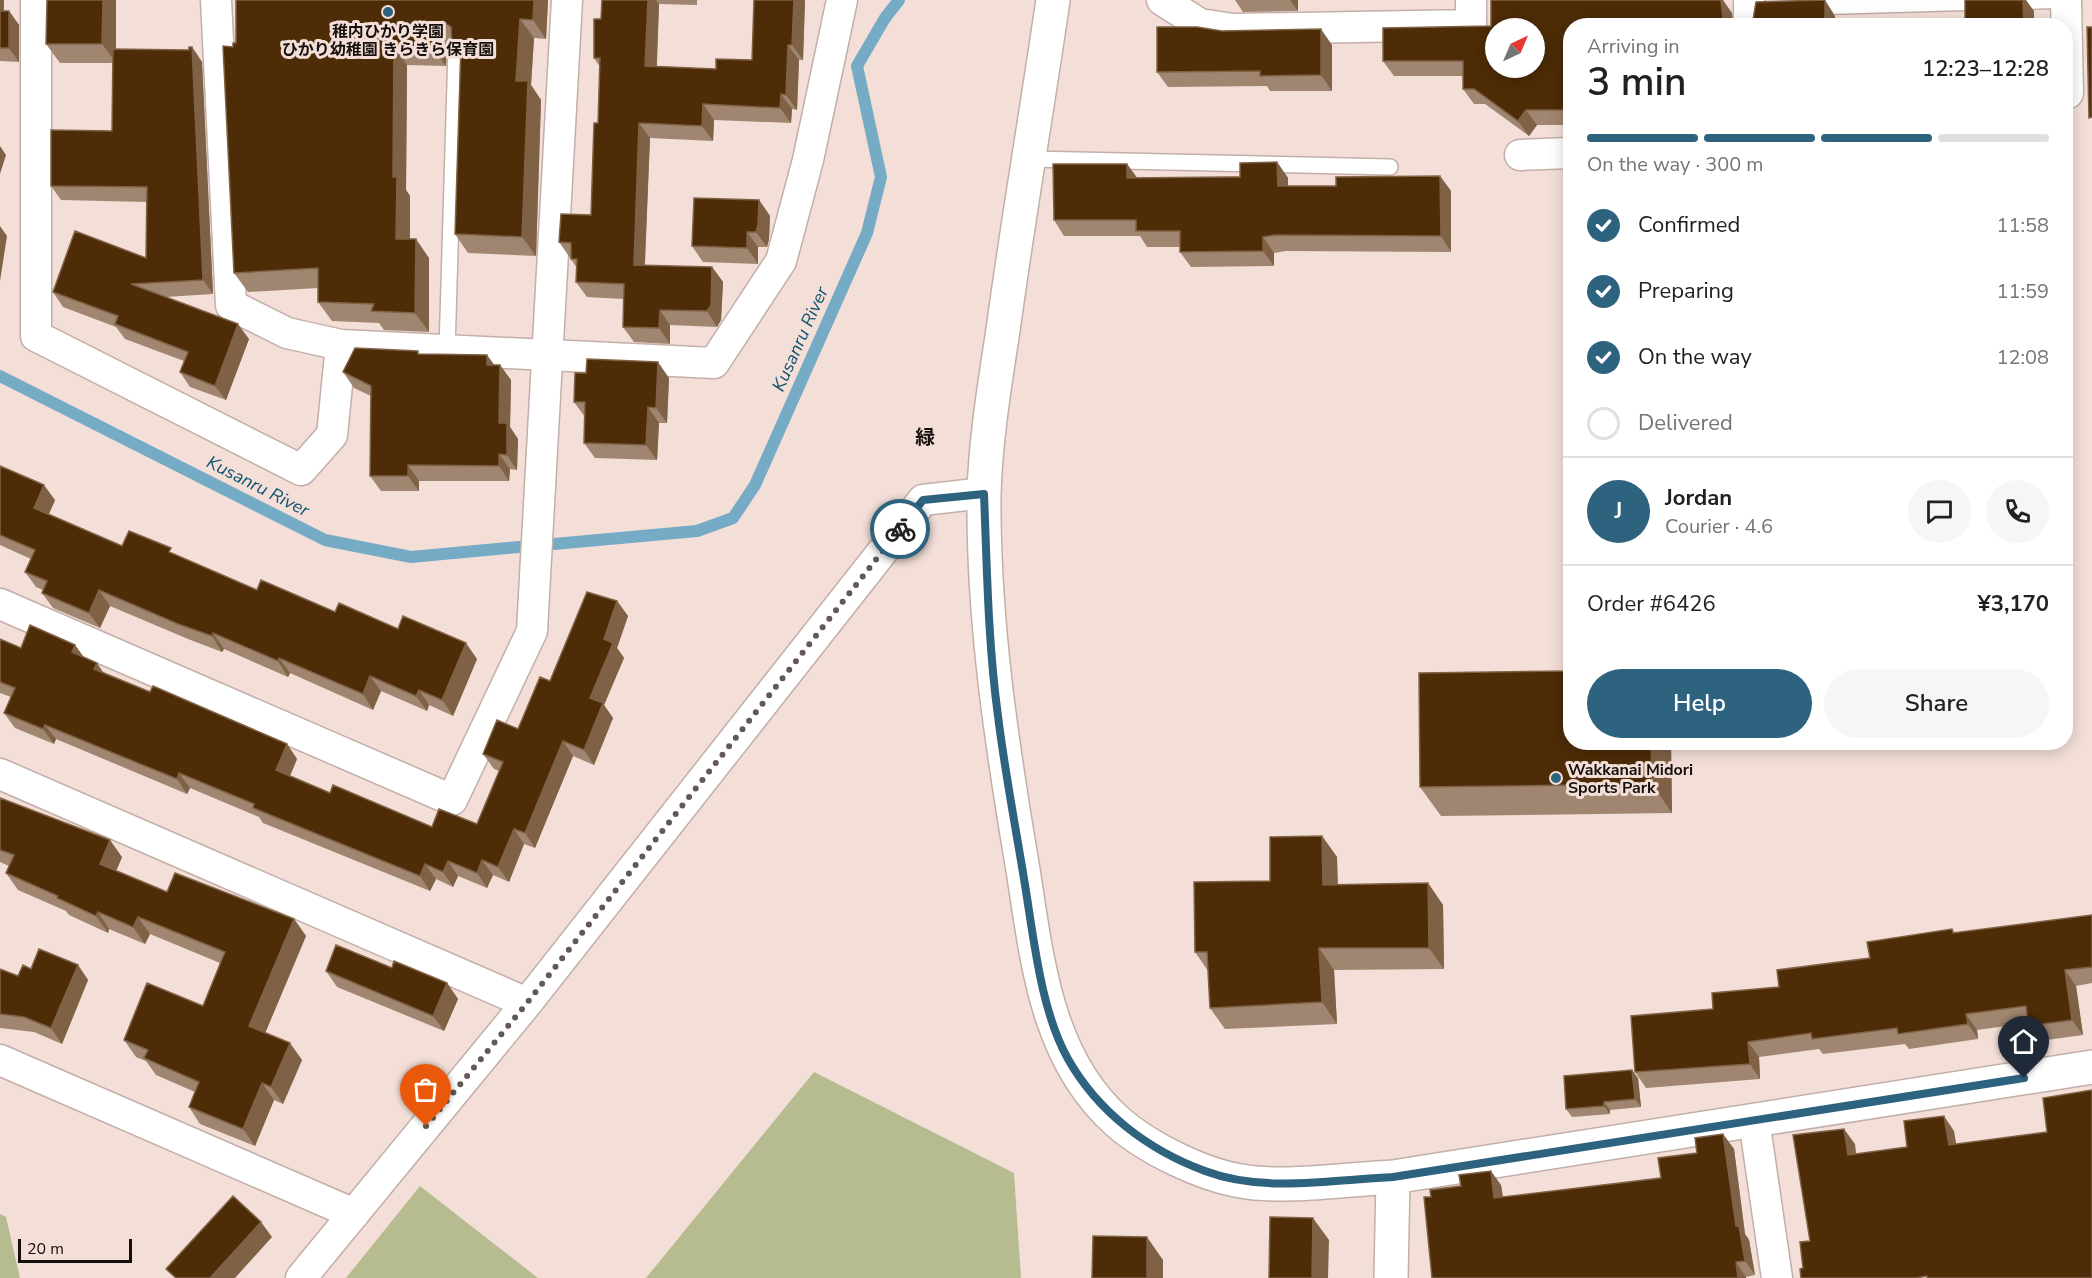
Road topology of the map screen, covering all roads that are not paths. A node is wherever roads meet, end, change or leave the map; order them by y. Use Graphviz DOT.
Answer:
graph roads {
  1 [pos="36,0"];
  2 [pos="216,0"];
  3 [pos="567,0"];
  4 [pos="842,0"];
  5 [pos="1053,0"];
  6 [pos="1162,0"];
  7 [pos="1471,0"];
  8 [pos="2066,0"];
  9 [pos="1796,7"];
  10 [pos="2066,18"];
  11 [pos="456,50"];
  12 [pos="1563,153"];
  13 [pos="1520,155"];
  14 [pos="1030,159"];
  15 [pos="1390,167"];
  16 [pos="341,345"];
  17 [pos="447,350"];
  18 [pos="546,354"];
  19 [pos="984,494"];
  20 [pos="0,604"];
  21 [pos="0,774"];
  22 [pos="534,1009"];
  23 [pos="0,1060"];
  24 [pos="2092,1067"];
  25 [pos="1754,1120"];
  26 [pos="1393,1177"];
  27 [pos="354,1214"];
  28 [pos="301,1278"];
  29 [pos="1391,1278"];
  30 [pos="1777,1278"];
  1 -- 16 [label="street"];
  2 -- 16 [label="street"];
  3 -- 18 [label="street"];
  4 -- 18 [label="street"];
  5 -- 14 [label="street"];
  6 -- 7 [label="street"];
  8 -- 9 [label="lane"];
  8 -- 10 [label="street"];
  11 -- 17 [label="lane"];
  12 -- 13 [label="street"];
  14 -- 15 [label="lane"];
  14 -- 19 [label="street"];
  16 -- 17 [label="street"];
  17 -- 18 [label="street"];
  18 -- 20 [label="street"];
  19 -- 22 [label="street"];
  19 -- 26 [label="street"];
  21 -- 22 [label="street"];
  22 -- 27 [label="street"];
  23 -- 27 [label="street"];
  24 -- 25 [label="street"];
  25 -- 26 [label="street"];
  25 -- 30 [label="street"];
  26 -- 29 [label="street"];
  27 -- 28 [label="street"];
}
